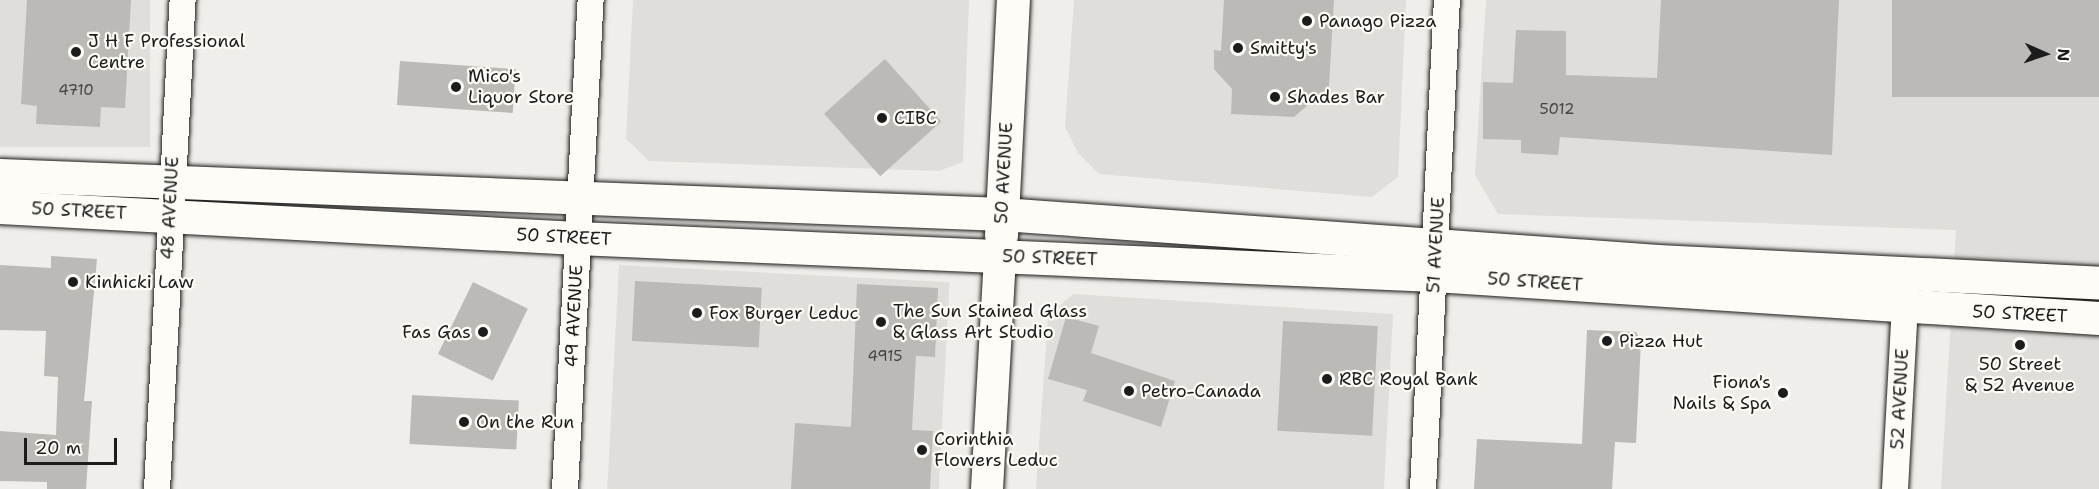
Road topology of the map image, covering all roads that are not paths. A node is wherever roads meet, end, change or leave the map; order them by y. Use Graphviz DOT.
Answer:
graph roads {
  1 [pos="183,0"];
  2 [pos="591,0"];
  3 [pos="1013,0"];
  4 [pos="1447,0"];
  5 [pos="0,175"];
  6 [pos="171,182"];
  7 [pos="578,200"];
  8 [pos="0,207"];
  9 [pos="1002,214"];
  10 [pos="168,215"];
  11 [pos="577,238"];
  12 [pos="1000,256"];
  13 [pos="1435,259"];
  14 [pos="1906,272"];
  15 [pos="2099,283"];
  16 [pos="1905,308"];
  17 [pos="2099,318"];
  18 [pos="157,489"];
  19 [pos="565,489"];
  20 [pos="987,489"];
  21 [pos="1424,489"];
  22 [pos="1895,489"];
  1 -- 6 [label="street, 48 AVENUE"];
  2 -- 7 [label="street, 49 AVENUE"];
  3 -- 9 [label="main road, 50 AVENUE"];
  4 -- 13 [label="street, 51 AVENUE"];
  5 -- 6 [label="main road, 50 STREET"];
  6 -- 7 [label="main road, 50 STREET"];
  6 -- 10 [label="street, 48 AVENUE"];
  7 -- 9 [label="main road, 50 STREET"];
  7 -- 11 [label="street, 49 AVENUE"];
  8 -- 10 [label="main road, 50 STREET"];
  9 -- 12 [label="main road, 50 AVENUE"];
  9 -- 13 [label="main road, 50 STREET"];
  10 -- 11 [label="main road, 50 STREET"];
  10 -- 18 [label="street, 48 AVENUE"];
  11 -- 12 [label="main road, 50 STREET"];
  11 -- 19 [label="street, 49 AVENUE"];
  12 -- 13 [label="main road, 50 STREET"];
  12 -- 20 [label="street, 50 AVENUE"];
  13 -- 14 [label="main road, 50 STREET"];
  13 -- 16 [label="main road, 50 STREET"];
  13 -- 21 [label="street, 51 AVENUE"];
  14 -- 15 [label="main road, 50 STREET"];
  14 -- 16 [label="street, 52 AVENUE"];
  16 -- 17 [label="main road, 50 STREET"];
  16 -- 22 [label="street, 52 AVENUE"];
}
